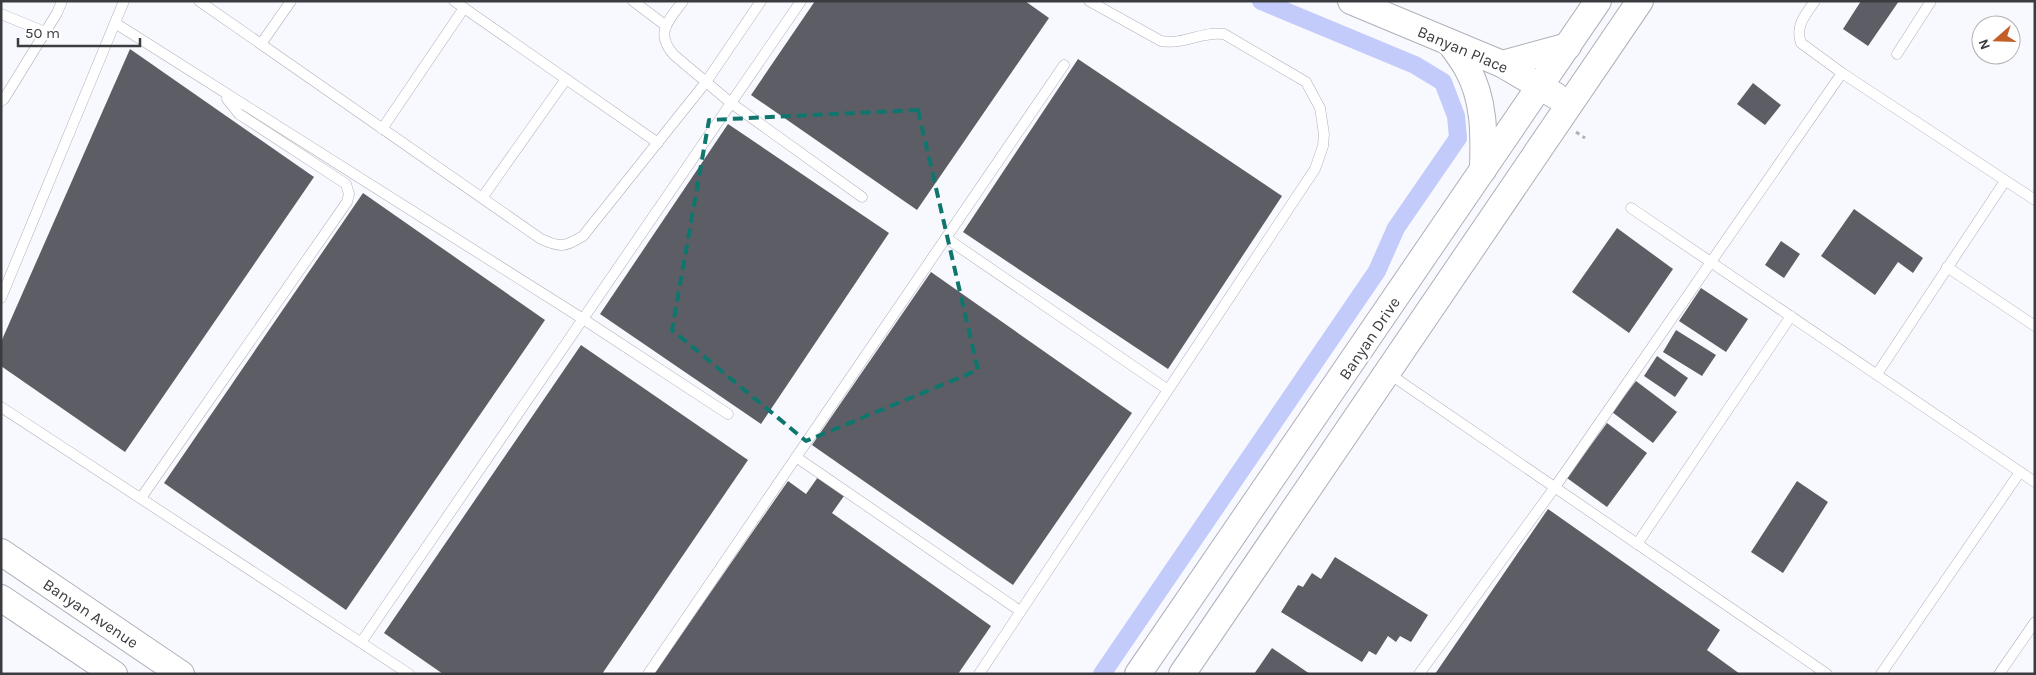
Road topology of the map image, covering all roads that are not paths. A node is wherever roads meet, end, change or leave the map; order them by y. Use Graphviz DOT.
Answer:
graph roads {
  1 [pos="62,1"];
  2 [pos="124,1"];
  3 [pos="199,1"];
  4 [pos="291,1"];
  5 [pos="454,1"];
  6 [pos="633,1"];
  7 [pos="683,1"];
  8 [pos="761,1"];
  9 [pos="801,1"];
  10 [pos="1089,1"];
  11 [pos="1352,1"];
  12 [pos="1598,1"];
  13 [pos="1640,1"];
  14 [pos="1815,1"];
  15 [pos="1931,1"];
  16 [pos="464,8"];
  17 [pos="1386,8"];
  18 [pos="1,14"];
  19 [pos="114,23"];
  20 [pos="665,25"];
  21 [pos="45,32"];
  22 [pos="1450,43"];
  23 [pos="261,44"];
  24 [pos="1568,46"];
  25 [pos="1897,54"];
  26 [pos="1502,64"];
  27 [pos="1064,65"];
  28 [pos="1842,73"];
  29 [pos="566,79"];
  30 [pos="706,82"];
  31 [pos="1542,86"];
  32 [pos="222,92"];
  33 [pos="1,101"];
  34 [pos="731,104"];
  35 [pos="1569,104"];
  36 [pos="382,128"];
  37 [pos="658,143"];
  38 [pos="1483,170"];
  39 [pos="2005,181"];
  40 [pos="862,197"];
  41 [pos="482,198"];
  42 [pos="2035,200"];
  43 [pos="1631,208"];
  44 [pos="946,238"];
  45 [pos="1711,262"];
  46 [pos="1947,267"];
  47 [pos="1,298"];
  48 [pos="1791,316"];
  49 [pos="583,319"];
  50 [pos="2035,326"];
  51 [pos="1387,372"];
  52 [pos="1877,374"];
  53 [pos="1168,390"];
  54 [pos="1,407"];
  55 [pos="728,414"];
  56 [pos="796,457"];
  57 [pos="2020,472"];
  58 [pos="2035,482"];
  59 [pos="1555,487"];
  60 [pos="141,498"];
  61 [pos="1637,544"];
  62 [pos="1,552"];
  63 [pos="1,598"];
  64 [pos="1020,611"];
  65 [pos="2035,622"];
  66 [pos="362,641"];
  67 [pos="114,674"];
  68 [pos="181,674"];
  69 [pos="409,674"];
  70 [pos="648,674"];
  71 [pos="979,674"];
  72 [pos="1138,674"];
  73 [pos="1182,674"];
  74 [pos="1419,674"];
  75 [pos="1827,674"];
  76 [pos="1881,674"];
  77 [pos="1999,674"];
  1 -- 21 [label="lane"];
  2 -- 19 [label="lane"];
  3 -- 23 [label="lane"];
  4 -- 23 [label="lane"];
  5 -- 16 [label="lane"];
  6 -- 20 [label="lane"];
  7 -- 20 [label="lane"];
  8 -- 30 [label="lane"];
  9 -- 34 [label="lane"];
  10 -- 53 [label="lane"];
  11 -- 17 [label="street, Banyan Place"];
  12 -- 24 [label="street, Banyan Drive"];
  13 -- 35 [label="street"];
  14 -- 28 [label="lane"];
  15 -- 25 [label="lane"];
  16 -- 29 [label="lane"];
  16 -- 36 [label="lane"];
  17 -- 22 [label="street, Banyan Place"];
  18 -- 21 [label="lane"];
  19 -- 32 [label="lane"];
  19 -- 47 [label="lane"];
  20 -- 30 [label="lane"];
  21 -- 33 [label="lane"];
  22 -- 26 [label="street, Banyan Place"];
  22 -- 38 [label="street"];
  23 -- 36 [label="lane"];
  24 -- 26 [label="street"];
  24 -- 31 [label="street, Banyan Drive"];
  26 -- 31 [label="street, Banyan Place"];
  27 -- 44 [label="lane"];
  28 -- 39 [label="lane"];
  28 -- 45 [label="lane"];
  29 -- 37 [label="lane"];
  29 -- 41 [label="lane"];
  30 -- 34 [label="lane"];
  30 -- 37 [label="lane"];
  31 -- 35 [label="street, Banyan Place"];
  31 -- 38 [label="street, Banyan Drive"];
  32 -- 49 [label="lane"];
  32 -- 60 [label="lane"];
  34 -- 40 [label="lane"];
  34 -- 49 [label="lane"];
  35 -- 51 [label="street"];
  36 -- 41 [label="lane"];
  37 -- 41 [label="lane"];
  38 -- 72 [label="street, Banyan Drive"];
  39 -- 42 [label="lane"];
  39 -- 46 [label="lane"];
  43 -- 45 [label="lane"];
  44 -- 53 [label="lane"];
  44 -- 56 [label="lane"];
  45 -- 48 [label="lane"];
  45 -- 59 [label="lane"];
  46 -- 50 [label="lane"];
  46 -- 52 [label="lane"];
  48 -- 52 [label="lane"];
  48 -- 61 [label="lane"];
  49 -- 55 [label="lane"];
  49 -- 66 [label="lane"];
  51 -- 59 [label="lane"];
  51 -- 73 [label="street"];
  52 -- 57 [label="lane"];
  53 -- 64 [label="lane"];
  54 -- 60 [label="lane"];
  56 -- 64 [label="lane"];
  56 -- 70 [label="lane"];
  57 -- 58 [label="lane"];
  57 -- 76 [label="lane"];
  59 -- 61 [label="lane"];
  59 -- 74 [label="lane"];
  60 -- 66 [label="lane"];
  61 -- 75 [label="lane"];
  62 -- 68 [label="street, Banyan Avenue"];
  63 -- 67 [label="street"];
  64 -- 71 [label="lane"];
  65 -- 77 [label="lane"];
  66 -- 69 [label="lane"];
}
